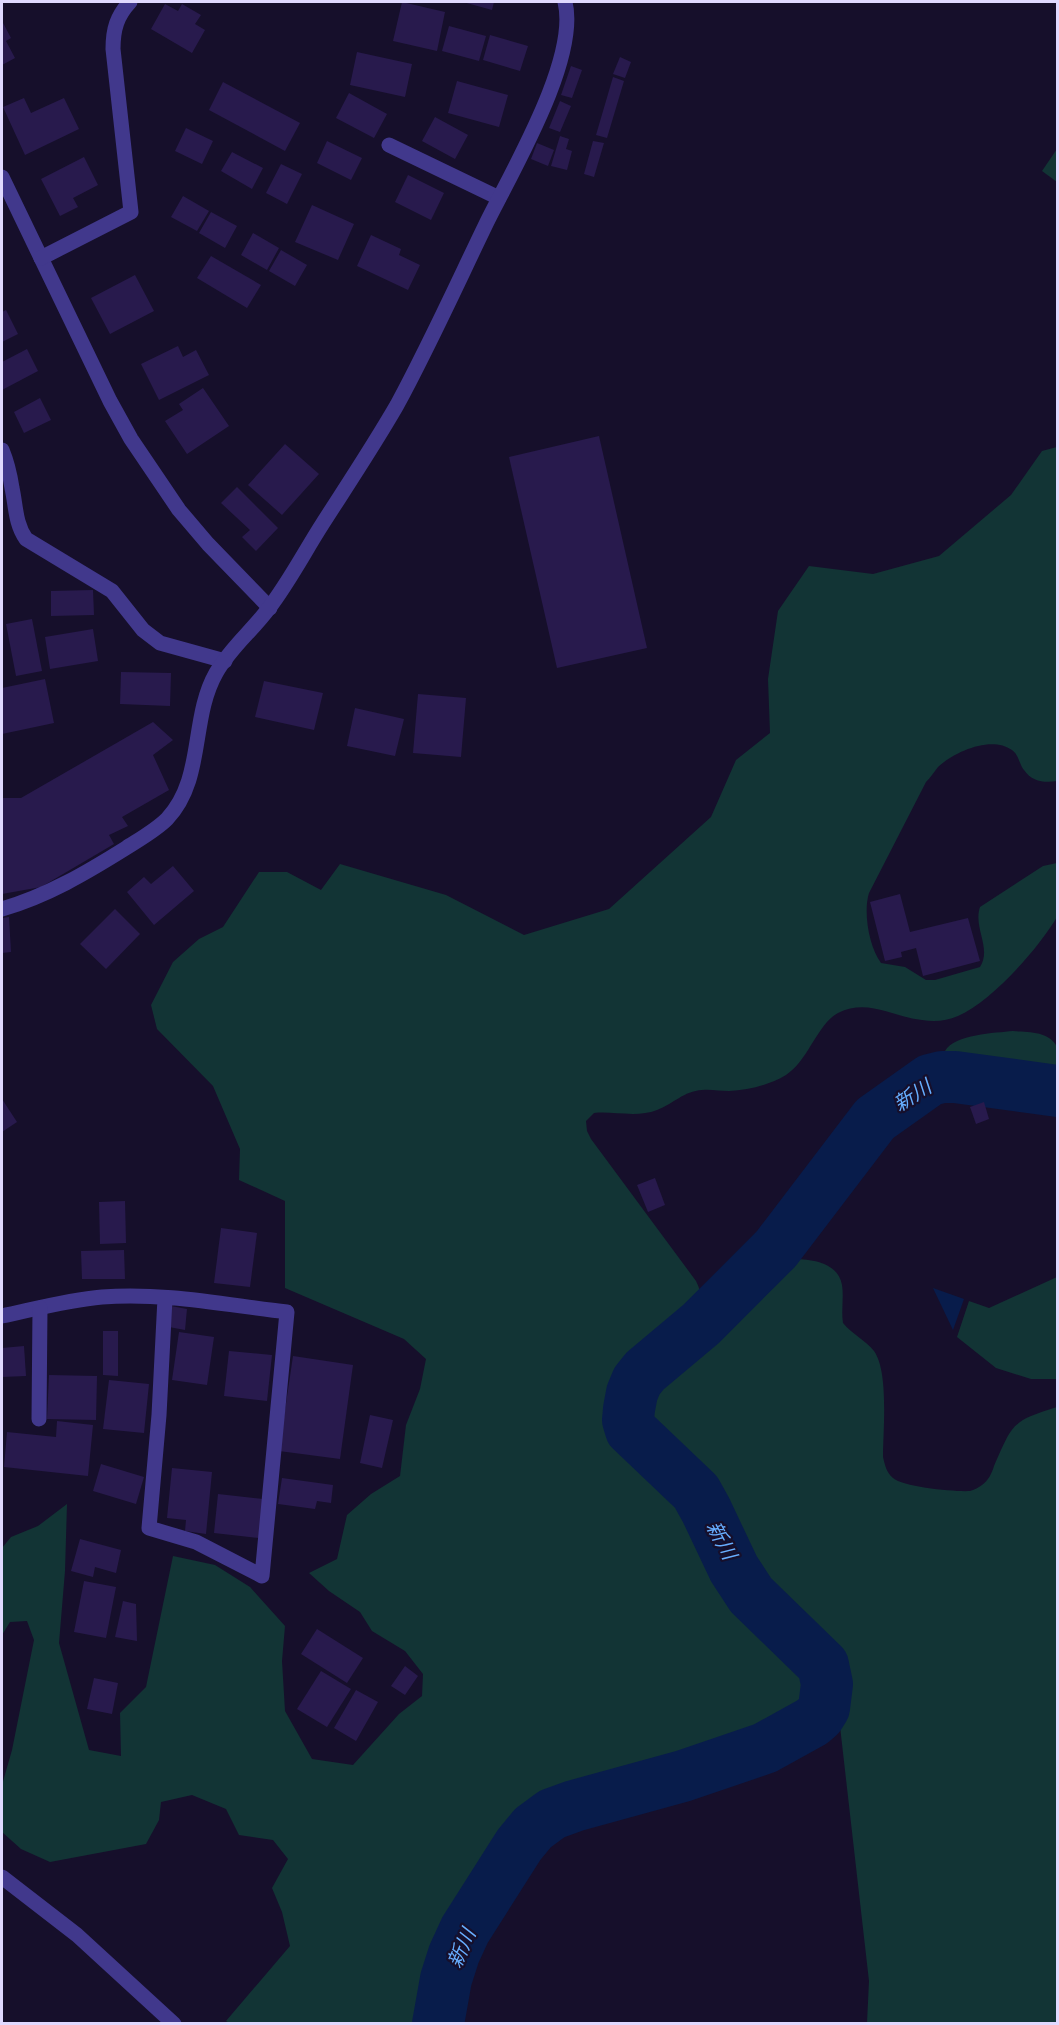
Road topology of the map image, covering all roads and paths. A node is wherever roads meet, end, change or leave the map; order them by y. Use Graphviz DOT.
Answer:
graph roads {
  1 [pos="130,2"];
  2 [pos="565,2"];
  3 [pos="390,145"];
  4 [pos="2,177"];
  5 [pos="499,198"];
  6 [pos="41,258"];
  7 [pos="2,450"];
  8 [pos="270,608"];
  9 [pos="225,661"];
  10 [pos="2,909"];
  11 [pos="165,1298"];
  12 [pos="40,1308"];
  13 [pos="2,1316"];
  14 [pos="39,1419"];
  15 [pos="2,1877"];
  16 [pos="174,2024"];
  1 -- 6 [label="street"];
  2 -- 5 [label="street"];
  3 -- 5 [label="street"];
  4 -- 6 [label="street"];
  5 -- 8 [label="street"];
  6 -- 8 [label="street"];
  7 -- 9 [label="street"];
  8 -- 9 [label="street"];
  9 -- 10 [label="street"];
  11 -- 11 [label="street"];
  11 -- 12 [label="street"];
  12 -- 13 [label="street"];
  12 -- 14 [label="street"];
  15 -- 16 [label="street"];
}
